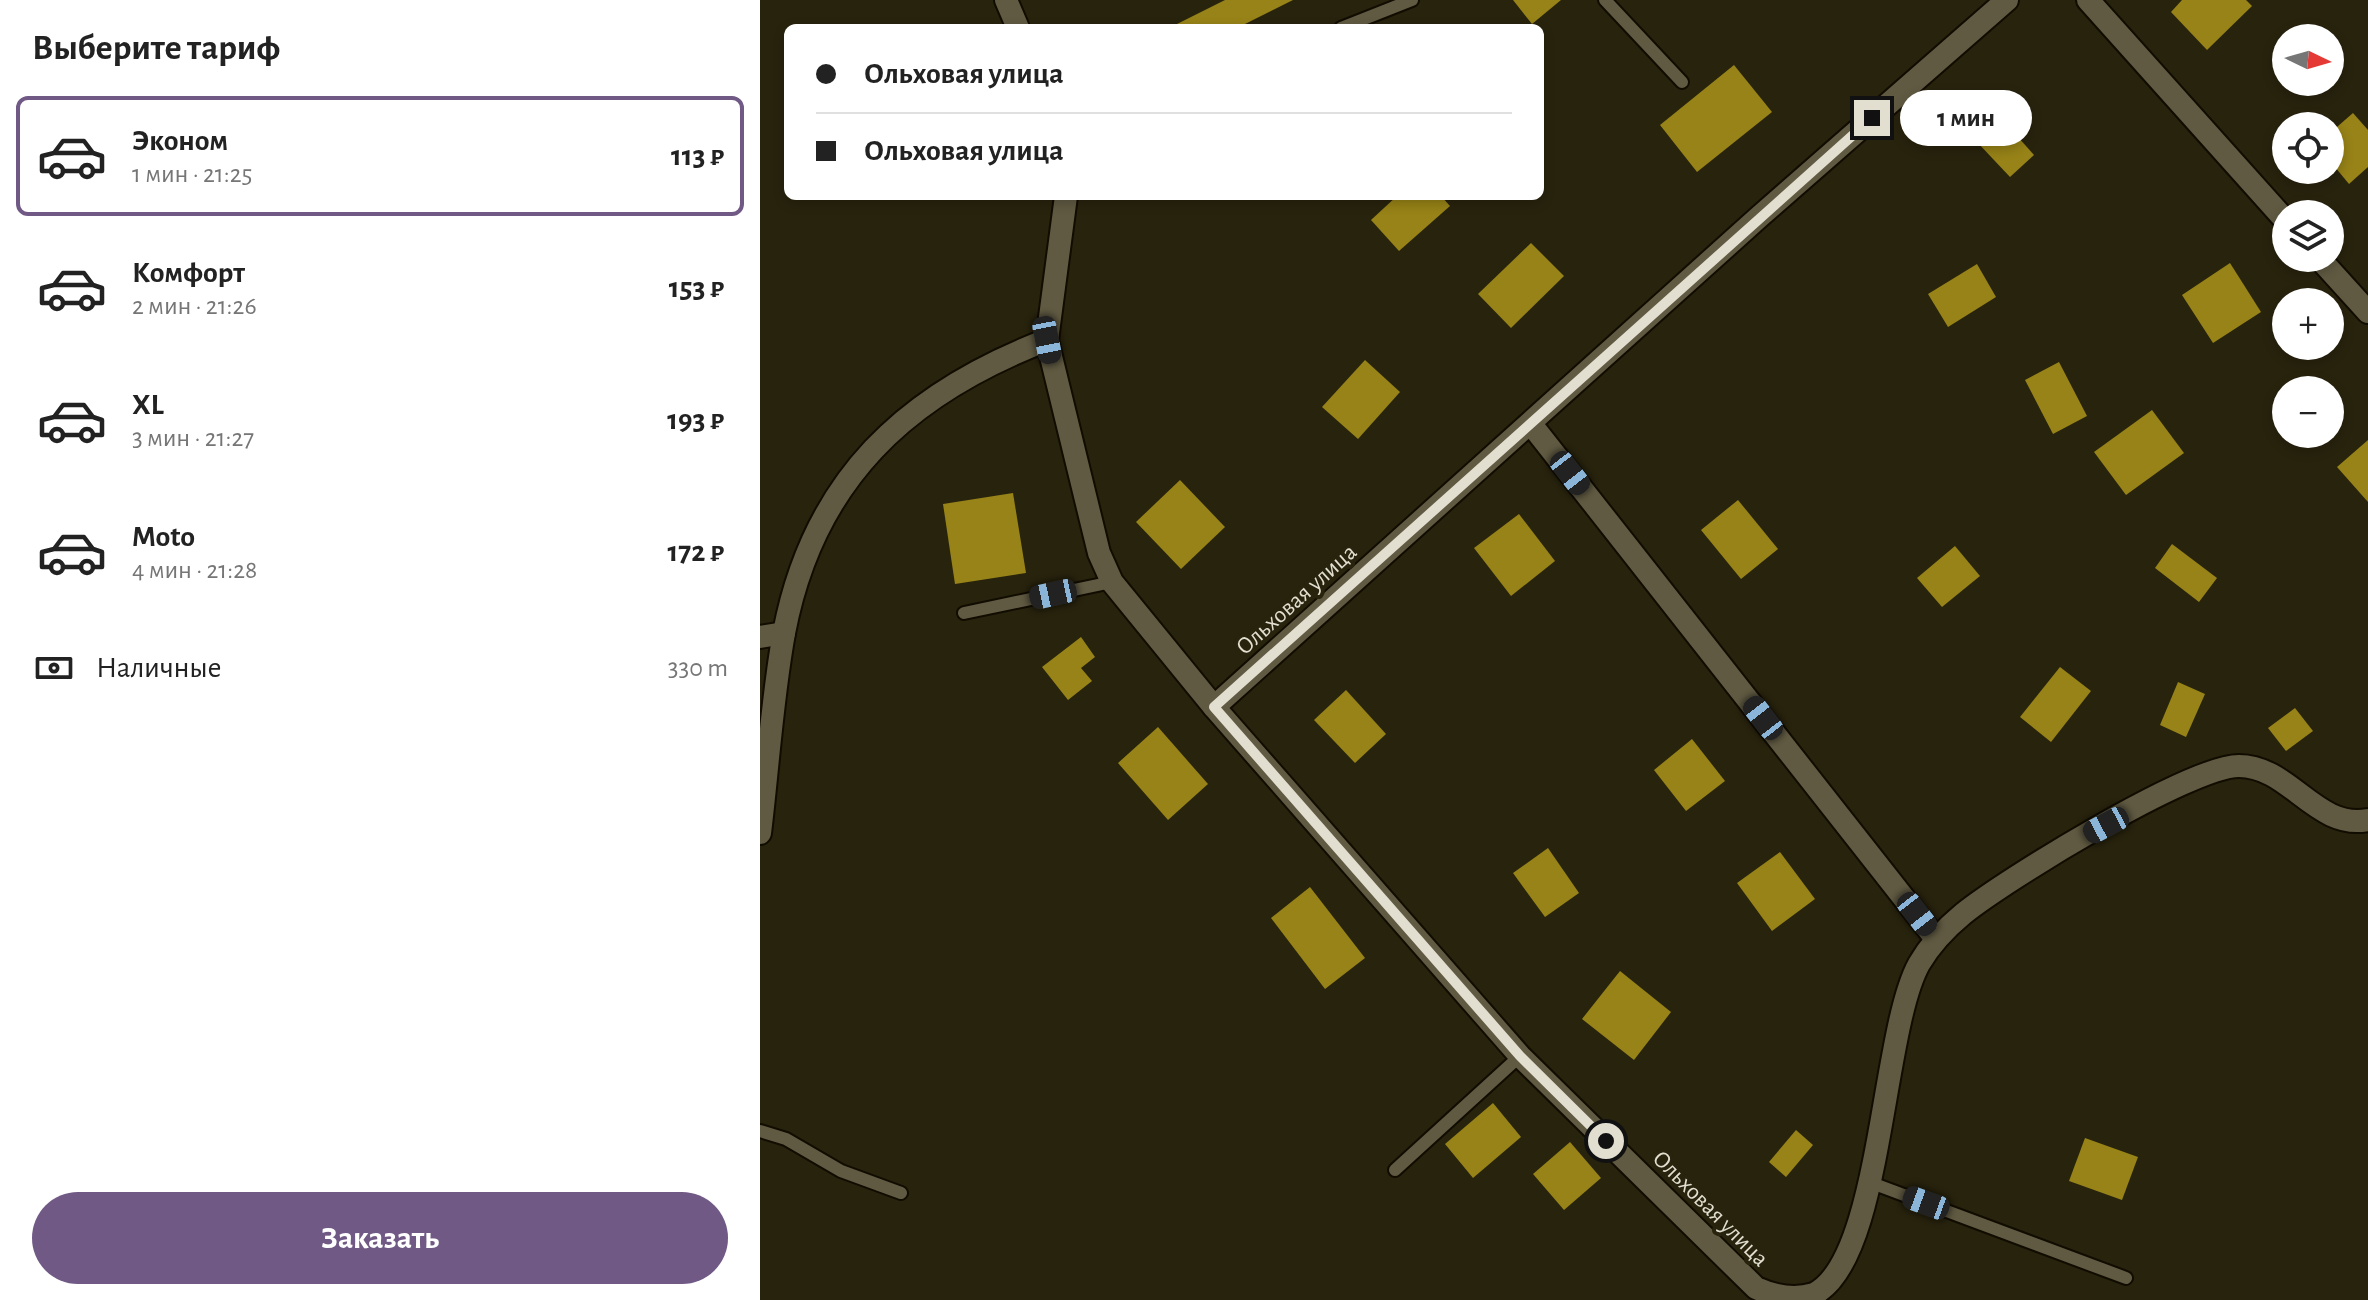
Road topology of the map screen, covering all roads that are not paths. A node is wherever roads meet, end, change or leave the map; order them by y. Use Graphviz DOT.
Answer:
graph roads {
  1 [pos="1006,0"];
  2 [pos="1412,0"];
  3 [pos="1605,0"];
  4 [pos="2007,0"];
  5 [pos="2088,0"];
  6 [pos="1016,24"];
  7 [pos="1351,24"];
  8 [pos="1682,82"];
  9 [pos="1065,200"];
  10 [pos="2272,205"];
  11 [pos="2332,272"];
  12 [pos="2368,312"];
  13 [pos="1047,340"];
  14 [pos="1531,424"];
  15 [pos="1112,582"];
  16 [pos="964,613"];
  17 [pos="784,633"];
  18 [pos="760,637"];
  19 [pos="1214,707"];
  20 [pos="2368,820"];
  21 [pos="760,833"];
  22 [pos="1936,939"];
  23 [pos="1520,1056"];
  24 [pos="760,1131"];
  25 [pos="1395,1170"];
  26 [pos="1869,1182"];
  27 [pos="901,1193"];
  28 [pos="2126,1278"];
  1 -- 6 [label="street"];
  2 -- 7 [label="lane"];
  3 -- 8 [label="lane"];
  4 -- 14 [label="street, Ольховая улица"];
  5 -- 10 [label="street"];
  9 -- 13 [label="street"];
  11 -- 12 [label="street"];
  13 -- 15 [label="street"];
  13 -- 17 [label="street"];
  14 -- 19 [label="street, Ольховая улица"];
  14 -- 22 [label="street"];
  15 -- 16 [label="lane"];
  15 -- 19 [label="street"];
  17 -- 18 [label="street"];
  17 -- 21 [label="street"];
  19 -- 23 [label="street, Ольховая улица"];
  20 -- 22 [label="street"];
  22 -- 26 [label="street"];
  23 -- 25 [label="lane"];
  23 -- 26 [label="street, Ольховая улица"];
  24 -- 27 [label="lane"];
  26 -- 28 [label="lane"];
}
